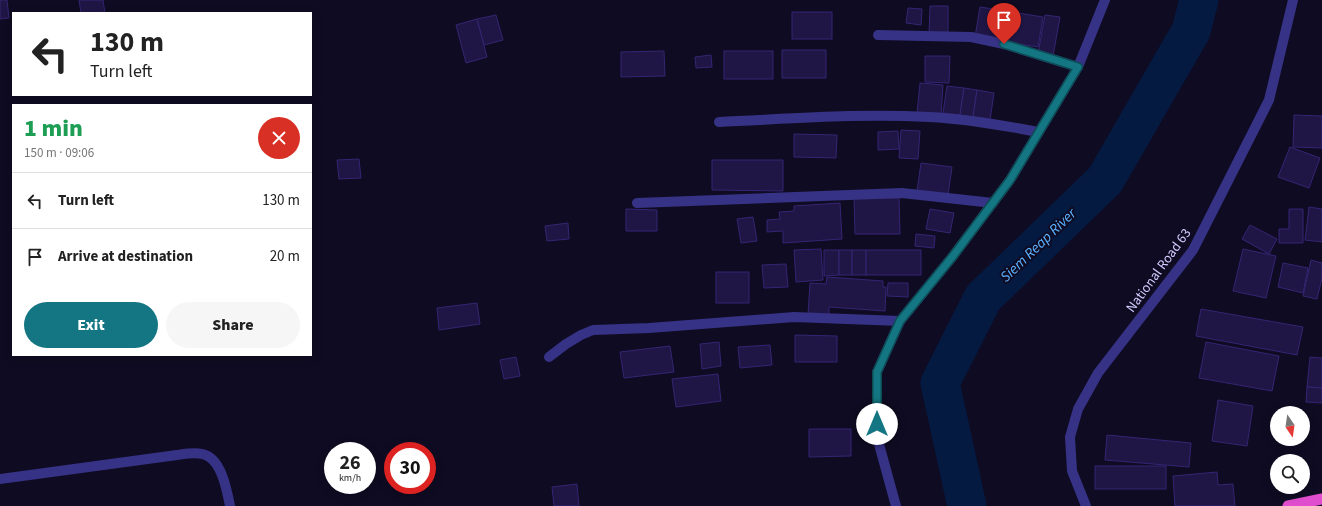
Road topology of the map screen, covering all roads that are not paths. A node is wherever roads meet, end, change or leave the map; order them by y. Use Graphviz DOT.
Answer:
graph roads {
  1 [pos="1104,0"];
  2 [pos="1293,0"];
  3 [pos="878,35"];
  4 [pos="1078,67"];
  5 [pos="719,122"];
  6 [pos="1038,132"];
  7 [pos="637,203"];
  8 [pos="993,203"];
  9 [pos="900,321"];
  10 [pos="549,357"];
  11 [pos="0,479"];
  12 [pos="1322,499"];
  13 [pos="230,506"];
  14 [pos="896,506"];
  15 [pos="1086,506"];
  16 [pos="1288,506"];
  1 -- 4 [label="street"];
  2 -- 15 [label="street, National Road 63"];
  3 -- 4 [label="street"];
  4 -- 6 [label="street"];
  5 -- 6 [label="street"];
  6 -- 8 [label="street"];
  7 -- 8 [label="street"];
  8 -- 9 [label="street"];
  9 -- 10 [label="street"];
  9 -- 14 [label="street"];
  11 -- 13 [label="street"];
  12 -- 16 [label="highway"];
}
